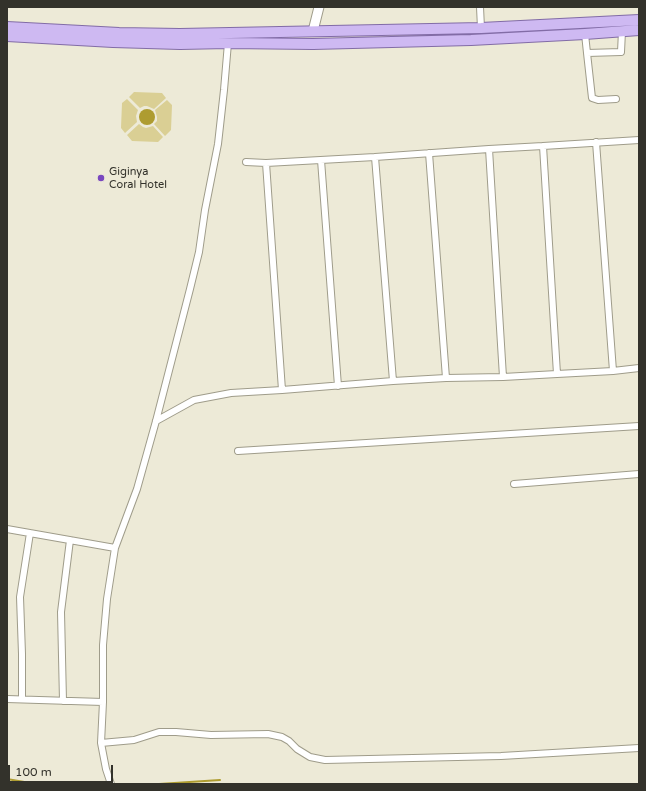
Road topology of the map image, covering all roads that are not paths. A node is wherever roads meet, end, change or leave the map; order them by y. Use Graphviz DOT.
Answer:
graph roads {
  1 [pos="319,7"];
  2 [pos="480,7"];
  3 [pos="639,20"];
  4 [pos="7,27"];
  5 [pos="481,28"];
  6 [pos="639,30"];
  7 [pos="622,31"];
  8 [pos="313,32"];
  9 [pos="585,34"];
  10 [pos="7,36"];
  11 [pos="228,43"];
  12 [pos="587,53"];
  13 [pos="616,99"];
  14 [pos="639,140"];
  15 [pos="596,142"];
  16 [pos="543,146"];
  17 [pos="489,149"];
  18 [pos="429,153"];
  19 [pos="375,157"];
  20 [pos="321,160"];
  21 [pos="246,162"];
  22 [pos="266,163"];
  23 [pos="639,368"];
  24 [pos="613,371"];
  25 [pos="557,374"];
  26 [pos="503,377"];
  27 [pos="446,378"];
  28 [pos="394,381"];
  29 [pos="338,386"];
  30 [pos="282,390"];
  31 [pos="156,420"];
  32 [pos="639,426"];
  33 [pos="238,451"];
  34 [pos="639,474"];
  35 [pos="514,484"];
  36 [pos="7,530"];
  37 [pos="30,533"];
  38 [pos="70,540"];
  39 [pos="115,548"];
  40 [pos="7,699"];
  41 [pos="22,699"];
  42 [pos="63,701"];
  43 [pos="103,702"];
  44 [pos="101,744"];
  45 [pos="639,748"];
  46 [pos="111,784"];
  1 -- 8 [label="street"];
  2 -- 5 [label="street"];
  3 -- 5 [label="main road"];
  4 -- 8 [label="main road"];
  5 -- 8 [label="main road"];
  6 -- 7 [label="main road"];
  7 -- 9 [label="main road"];
  7 -- 12 [label="street"];
  9 -- 11 [label="main road"];
  9 -- 12 [label="street"];
  10 -- 11 [label="main road"];
  11 -- 31 [label="street"];
  12 -- 13 [label="street"];
  14 -- 15 [label="street"];
  15 -- 16 [label="street"];
  15 -- 24 [label="street"];
  16 -- 17 [label="street"];
  16 -- 25 [label="street"];
  17 -- 18 [label="street"];
  17 -- 26 [label="street"];
  18 -- 19 [label="street"];
  18 -- 27 [label="street"];
  19 -- 20 [label="street"];
  19 -- 28 [label="street"];
  20 -- 22 [label="street"];
  20 -- 29 [label="street"];
  21 -- 22 [label="street"];
  22 -- 30 [label="street"];
  23 -- 24 [label="street"];
  24 -- 25 [label="street"];
  25 -- 26 [label="street"];
  26 -- 27 [label="street"];
  27 -- 28 [label="street"];
  28 -- 29 [label="street"];
  29 -- 30 [label="street"];
  30 -- 31 [label="street"];
  31 -- 39 [label="street"];
  32 -- 33 [label="street"];
  34 -- 35 [label="street"];
  36 -- 37 [label="street"];
  37 -- 38 [label="street"];
  37 -- 41 [label="street"];
  38 -- 39 [label="street"];
  38 -- 42 [label="street"];
  39 -- 43 [label="street"];
  40 -- 41 [label="street"];
  41 -- 42 [label="street"];
  42 -- 43 [label="street"];
  43 -- 44 [label="street"];
  44 -- 45 [label="street"];
  44 -- 46 [label="street"];
}
